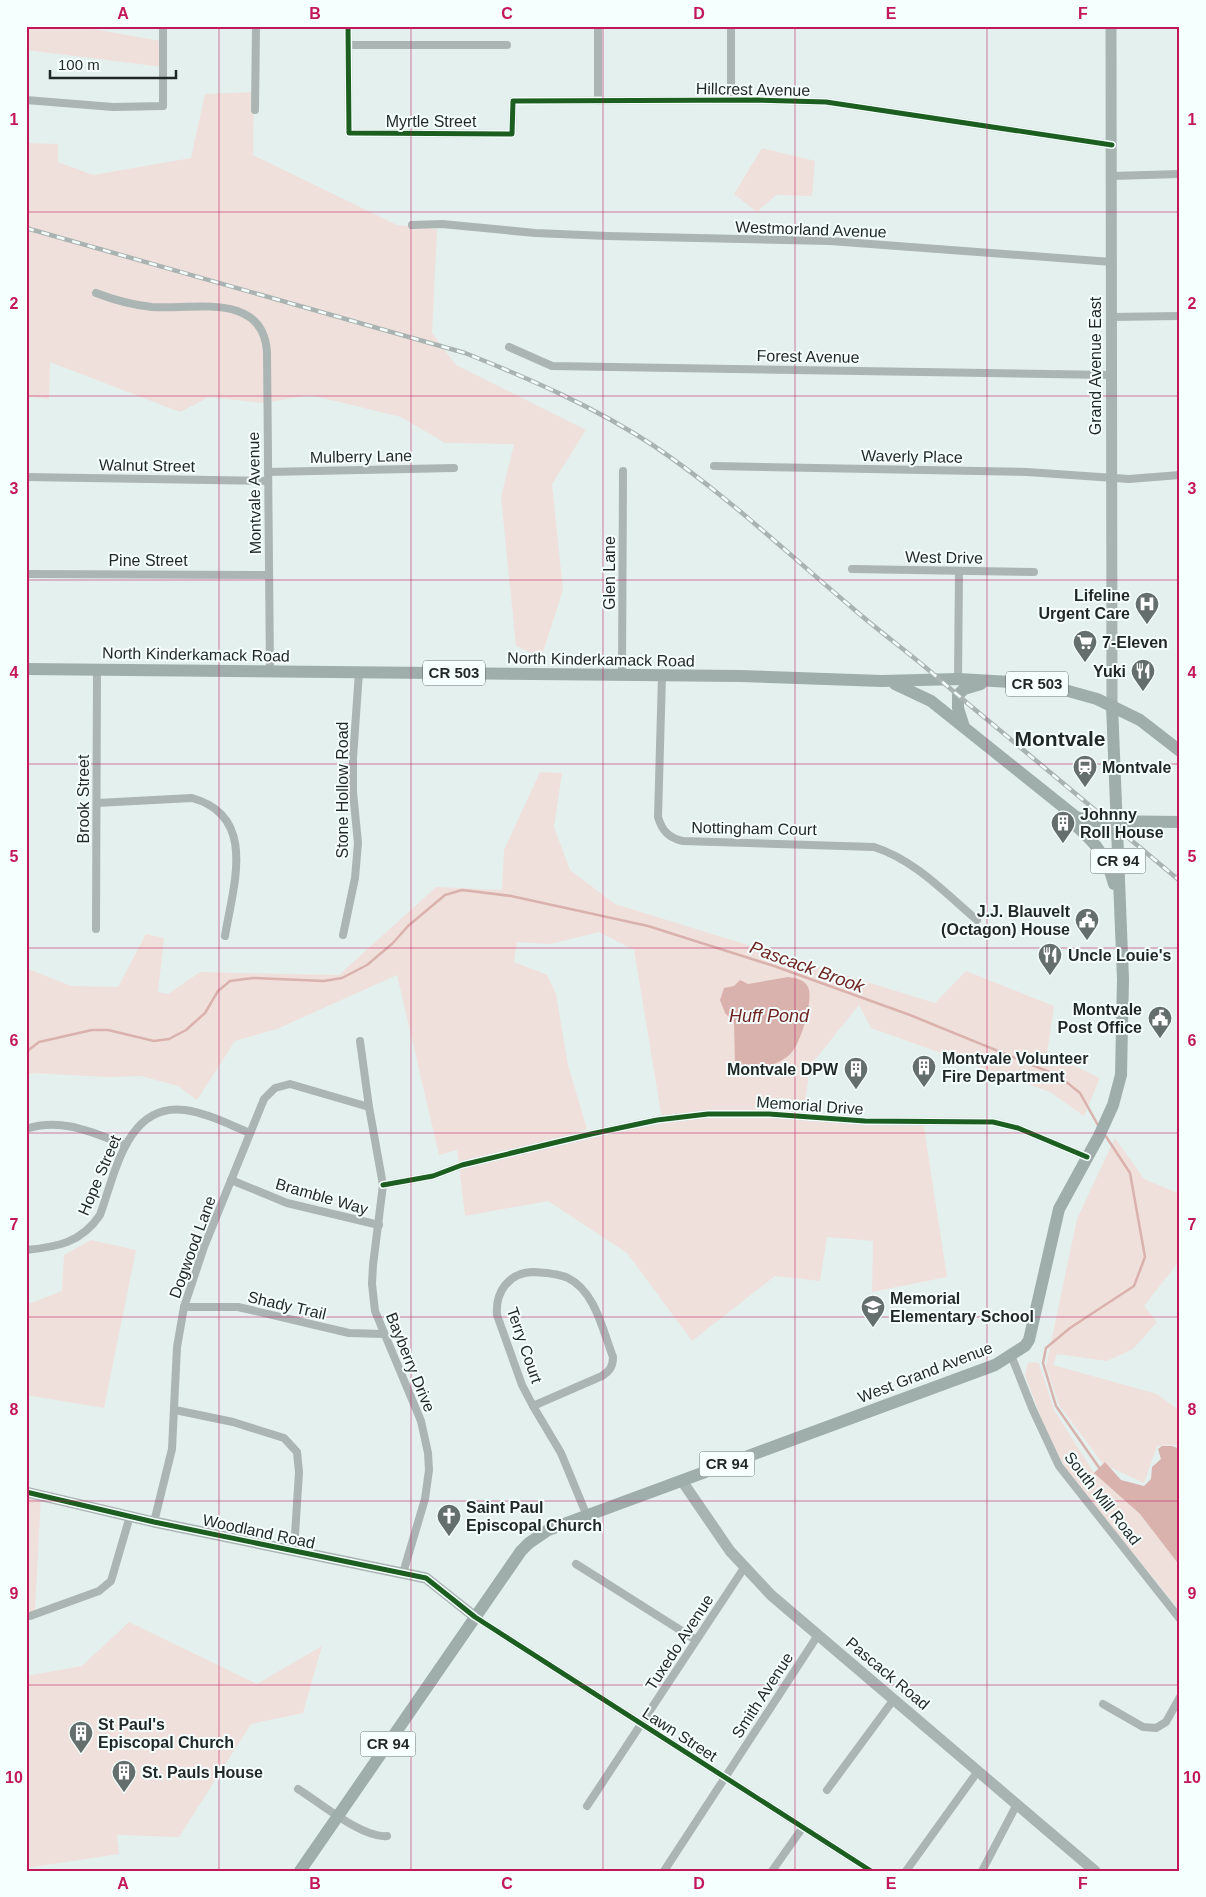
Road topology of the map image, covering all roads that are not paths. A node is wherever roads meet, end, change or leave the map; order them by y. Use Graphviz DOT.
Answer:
graph roads {
  1 [pos="163,26"];
  2 [pos="256,26"];
  3 [pos="348,26"];
  4 [pos="598,26"];
  5 [pos="731,26"];
  6 [pos="1111,26"];
  7 [pos="348,45"];
  8 [pos="507,45"];
  9 [pos="26,100"];
  10 [pos="730,100"];
  11 [pos="598,101"];
  12 [pos="256,110"];
  13 [pos="512,134"];
  14 [pos="1112,145"];
  15 [pos="1180,174"];
  16 [pos="1112,176"];
  17 [pos="412,225"];
  18 [pos="1112,262"];
  19 [pos="96,293"];
  20 [pos="1180,316"];
  21 [pos="1111,317"];
  22 [pos="509,347"];
  23 [pos="1111,375"];
  24 [pos="714,466"];
  25 [pos="454,468"];
  26 [pos="623,471"];
  27 [pos="268,472"];
  28 [pos="1180,475"];
  29 [pos="26,477"];
  30 [pos="1110,477"];
  31 [pos="268,481"];
  32 [pos="852,569"];
  33 [pos="959,571"];
  34 [pos="1034,572"];
  35 [pos="26,574"];
  36 [pos="269,575"];
  37 [pos="26,668"];
  38 [pos="97,669"];
  39 [pos="270,671"];
  40 [pos="359,672"];
  41 [pos="622,675"];
  42 [pos="662,676"];
  43 [pos="958,679"];
  44 [pos="882,681"];
  45 [pos="1011,682"];
  46 [pos="958,695"];
  47 [pos="1112,706"];
  48 [pos="964,727"];
  49 [pos="1180,751"];
  50 [pos="1055,800"];
  51 [pos="96,804"];
  52 [pos="1118,822"];
  53 [pos="1180,822"];
  54 [pos="1120,899"];
  55 [pos="977,920"];
  56 [pos="96,929"];
  57 [pos="342,935"];
  58 [pos="225,936"];
  59 [pos="360,1041"];
  60 [pos="369,1107"];
  61 [pos="26,1129"];
  62 [pos="250,1133"];
  63 [pos="126,1145"];
  64 [pos="1087,1157"];
  65 [pos="231,1180"];
  66 [pos="383,1185"];
  67 [pos="379,1225"];
  68 [pos="26,1250"];
  69 [pos="184,1307"];
  70 [pos="384,1334"];
  71 [pos="1011,1355"];
  72 [pos="533,1406"];
  73 [pos="175,1410"];
  74 [pos="682,1481"];
  75 [pos="26,1492"];
  76 [pos="130,1516"];
  77 [pos="588,1516"];
  78 [pos="154,1522"];
  79 [pos="294,1551"];
  80 [pos="576,1564"];
  81 [pos="744,1568"];
  82 [pos="403,1573"];
  83 [pos="30,1616"];
  84 [pos="475,1617"];
  85 [pos="1180,1619"];
  86 [pos="818,1635"];
  87 [pos="696,1640"];
  88 [pos="1180,1697"];
  89 [pos="894,1699"];
  90 [pos="1103,1704"];
  91 [pos="641,1724"];
  92 [pos="978,1771"];
  93 [pos="725,1777"];
  94 [pos="298,1788"];
  95 [pos="827,1790"];
  96 [pos="1017,1804"];
  97 [pos="587,1806"];
  98 [pos="339,1815"];
  99 [pos="803,1827"];
  100 [pos="387,1836"];
  101 [pos="300,1871"];
  102 [pos="664,1871"];
  103 [pos="772,1871"];
  104 [pos="872,1871"];
  105 [pos="906,1871"];
  106 [pos="982,1871"];
  107 [pos="1095,1871"];
  1 -- 9 [label="street"];
  2 -- 12 [label="street"];
  3 -- 7 [label="street"];
  4 -- 11 [label="street"];
  5 -- 10 [label="street"];
  6 -- 14 [label="street, Grand Avenue East / CR 94"];
  7 -- 8 [label="street"];
  7 -- 13 [label="street, Myrtle Street"];
  10 -- 11 [label="street, Hillcrest Avenue"];
  10 -- 14 [label="street, Hillcrest Avenue"];
  11 -- 13 [label="street, Hillcrest Avenue"];
  14 -- 16 [label="street, Grand Avenue East / CR 94"];
  15 -- 16 [label="street"];
  16 -- 18 [label="street, Grand Avenue East / CR 94"];
  17 -- 18 [label="street, Westmorland Avenue"];
  18 -- 21 [label="street, Grand Avenue East / CR 94"];
  19 -- 27 [label="street, Montvale Avenue"];
  20 -- 21 [label="street"];
  21 -- 23 [label="street, Grand Avenue East / CR 94"];
  22 -- 23 [label="street, Forest Avenue"];
  23 -- 30 [label="street, Grand Avenue East / CR 94"];
  24 -- 30 [label="street, Waverly Place"];
  25 -- 27 [label="street, Mulberry Lane"];
  26 -- 41 [label="street, Glen Lane"];
  27 -- 31 [label="street, Montvale Avenue"];
  28 -- 30 [label="street, Waverly Place"];
  29 -- 31 [label="street, Walnut Street"];
  30 -- 47 [label="street, Grand Avenue East / CR 94"];
  31 -- 36 [label="street, Montvale Avenue"];
  32 -- 33 [label="street, West Drive"];
  33 -- 34 [label="street, West Drive"];
  33 -- 43 [label="street"];
  35 -- 36 [label="street, Pine Street"];
  36 -- 39 [label="street, Montvale Avenue"];
  37 -- 38 [label="main road, North Kinderkamack Road / CR 503"];
  38 -- 39 [label="main road, North Kinderkamack Road / CR 503"];
  38 -- 51 [label="street, Brook Street"];
  39 -- 40 [label="main road, North Kinderkamack Road / CR 503"];
  40 -- 41 [label="main road, North Kinderkamack Road / CR 503"];
  40 -- 57 [label="street, Stone Hollow Road"];
  41 -- 42 [label="main road, North Kinderkamack Road / CR 503"];
  42 -- 44 [label="main road, North Kinderkamack Road / CR 503"];
  42 -- 55 [label="street, Nottingham Court"];
  43 -- 44 [label="main road, North Kinderkamack Road / CR 503"];
  43 -- 45 [label="main road, North Kinderkamack Road / CR 503"];
  43 -- 46 [label="main road"];
  44 -- 48 [label="main road, CR 503"];
  45 -- 46 [label="main road"];
  45 -- 47 [label="main road, North Kinderkamack Road / CR 503"];
  46 -- 48 [label="main road"];
  47 -- 49 [label="main road, CR 503"];
  47 -- 52 [label="main road, West Grand Avenue / CR 94"];
  48 -- 50 [label="main road, CR 503"];
  50 -- 52 [label="main road, CR 503"];
  50 -- 54 [label="main road"];
  51 -- 56 [label="street, Brook Street"];
  51 -- 58 [label="street"];
  52 -- 53 [label="main road, CR 503"];
  52 -- 54 [label="main road, West Grand Avenue / CR 94"];
  54 -- 64 [label="main road, West Grand Avenue / CR 94"];
  59 -- 60 [label="street, Bayberry Drive"];
  60 -- 62 [label="street, Dogwood Lane"];
  60 -- 66 [label="street, Bayberry Drive"];
  61 -- 63 [label="street"];
  62 -- 63 [label="street, Hope Street"];
  62 -- 65 [label="street, Dogwood Lane"];
  63 -- 68 [label="street, Hope Street"];
  64 -- 66 [label="street, Memorial Drive"];
  64 -- 71 [label="main road, West Grand Avenue / CR 94"];
  65 -- 67 [label="street, Bramble Way"];
  65 -- 69 [label="street, Dogwood Lane"];
  66 -- 67 [label="street, Bayberry Drive"];
  67 -- 70 [label="street, Bayberry Drive"];
  69 -- 70 [label="street, Shady Trail"];
  69 -- 73 [label="street, Dogwood Lane"];
  70 -- 82 [label="street, Bayberry Drive"];
  71 -- 74 [label="main road, West Grand Avenue / CR 94"];
  71 -- 85 [label="street, South Mill Road"];
  72 -- 72 [label="street, Terry Court"];
  72 -- 77 [label="street, Terry Court"];
  73 -- 78 [label="street, Dogwood Lane"];
  73 -- 79 [label="street"];
  74 -- 77 [label="main road, West Grand Avenue / CR 94"];
  74 -- 81 [label="street, Pascack Road"];
  75 -- 76 [label="street, Woodland Road"];
  76 -- 78 [label="street, Woodland Road"];
  76 -- 83 [label="street"];
  77 -- 84 [label="main road, West Grand Avenue / CR 94"];
  78 -- 79 [label="street, Woodland Road"];
  79 -- 82 [label="street, Woodland Road"];
  80 -- 87 [label="street"];
  81 -- 86 [label="street, Pascack Road"];
  81 -- 87 [label="street, Tuxedo Avenue"];
  82 -- 84 [label="street, Woodland Road"];
  84 -- 91 [label="street, Lawn Street"];
  84 -- 98 [label="main road, CR 94"];
  86 -- 89 [label="street, Pascack Road"];
  86 -- 93 [label="street, Smith Avenue"];
  87 -- 91 [label="street, Tuxedo Avenue"];
  88 -- 90 [label="street"];
  89 -- 92 [label="street, Pascack Road"];
  89 -- 95 [label="street"];
  91 -- 93 [label="street, Lawn Street"];
  91 -- 97 [label="street, Tuxedo Avenue"];
  92 -- 96 [label="street, Pascack Road"];
  92 -- 105 [label="street"];
  93 -- 99 [label="street, Lawn Street"];
  93 -- 102 [label="street, Smith Avenue"];
  94 -- 98 [label="street"];
  96 -- 106 [label="street"];
  96 -- 107 [label="street, Pascack Road"];
  98 -- 100 [label="street"];
  98 -- 101 [label="main road, CR 94"];
  99 -- 103 [label="street"];
  99 -- 104 [label="street, Lawn Street"];
}
